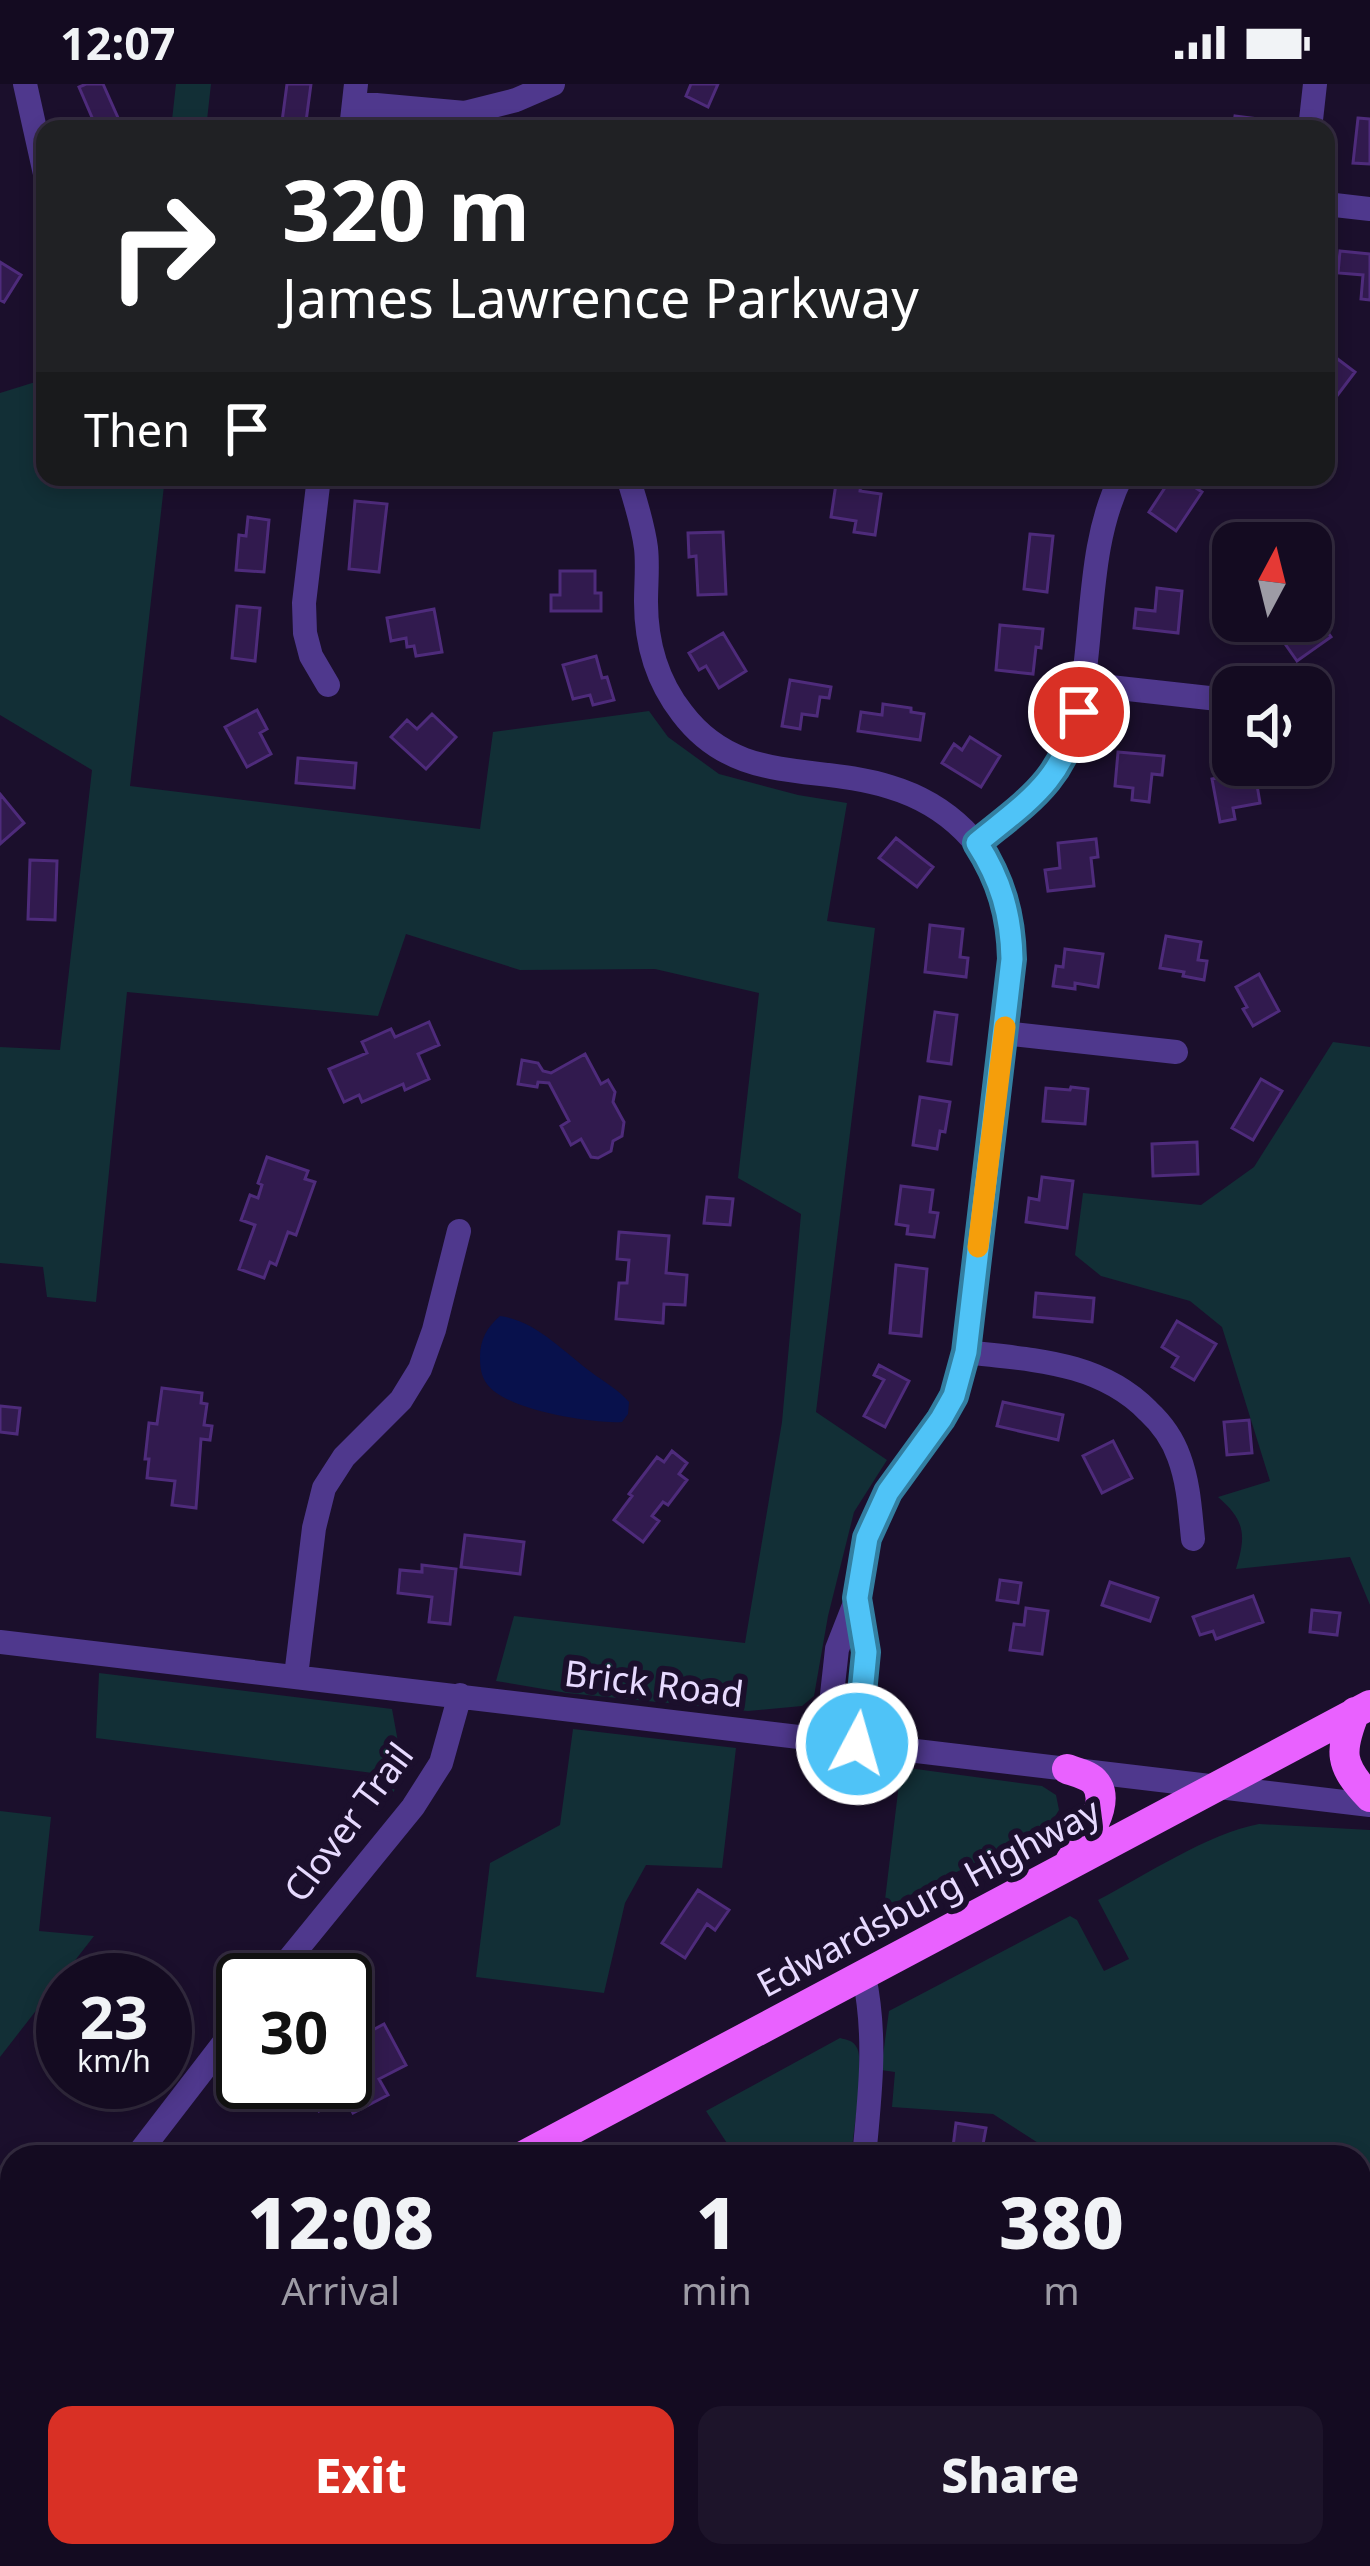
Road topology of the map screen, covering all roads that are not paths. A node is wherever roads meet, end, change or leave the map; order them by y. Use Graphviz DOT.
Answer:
graph roads {
  1 [pos="25,84"];
  2 [pos="553,84"];
  3 [pos="1315,84"];
  4 [pos="355,93"];
  5 [pos="1311,120"];
  6 [pos="36,134"];
  7 [pos="1335,205"];
  8 [pos="1370,209"];
  9 [pos="318,486"];
  10 [pos="630,486"];
  11 [pos="1116,486"];
  12 [pos="1083,685"];
  13 [pos="328,686"];
  14 [pos="1212,698"];
  15 [pos="977,843"];
  16 [pos="1004,1033"];
  17 [pos="1176,1052"];
  18 [pos="459,1231"];
  19 [pos="966,1352"];
  20 [pos="1192,1539"];
  21 [pos="857,1598"];
  22 [pos="0,1642"];
  23 [pos="296,1676"];
  24 [pos="460,1695"];
  25 [pos="1363,1708"];
  26 [pos="826,1740"];
  27 [pos="857,1744"];
  28 [pos="1067,1768"];
  29 [pos="1217,1786"];
  30 [pos="1370,1801"];
  31 [pos="1064,1870"];
  32 [pos="294,1953"];
  33 [pos="864,1976"];
  34 [pos="216,2053"];
  35 [pos="145,2145"];
  36 [pos="545,2145"];
  37 [pos="865,2145"];
  1 -- 6 [label="street"];
  2 -- 4 [label="street"];
  3 -- 5 [label="street"];
  7 -- 8 [label="street"];
  9 -- 13 [label="street"];
  10 -- 15 [label="street"];
  11 -- 12 [label="street"];
  12 -- 14 [label="street"];
  12 -- 15 [label="street"];
  15 -- 16 [label="street"];
  16 -- 17 [label="street"];
  16 -- 19 [label="street"];
  18 -- 23 [label="street"];
  19 -- 20 [label="street"];
  19 -- 21 [label="street"];
  21 -- 26 [label="street"];
  21 -- 27 [label="street"];
  22 -- 23 [label="street, Brick Road"];
  23 -- 24 [label="street, Brick Road"];
  24 -- 26 [label="street, Brick Road"];
  24 -- 32 [label="street, Clover Trail"];
  25 -- 29 [label="main road, Edwardsburg Highway"];
  25 -- 30 [label="main road"];
  26 -- 27 [label="street, Brick Road"];
  27 -- 28 [label="street, Brick Road"];
  28 -- 29 [label="street, Brick Road"];
  28 -- 31 [label="main road"];
  29 -- 30 [label="street, Brick Road"];
  29 -- 31 [label="main road, Edwardsburg Highway"];
  31 -- 33 [label="main road, Edwardsburg Highway"];
  33 -- 36 [label="main road, Edwardsburg Highway"];
  33 -- 37 [label="street"];
  34 -- 35 [label="street"];
}
